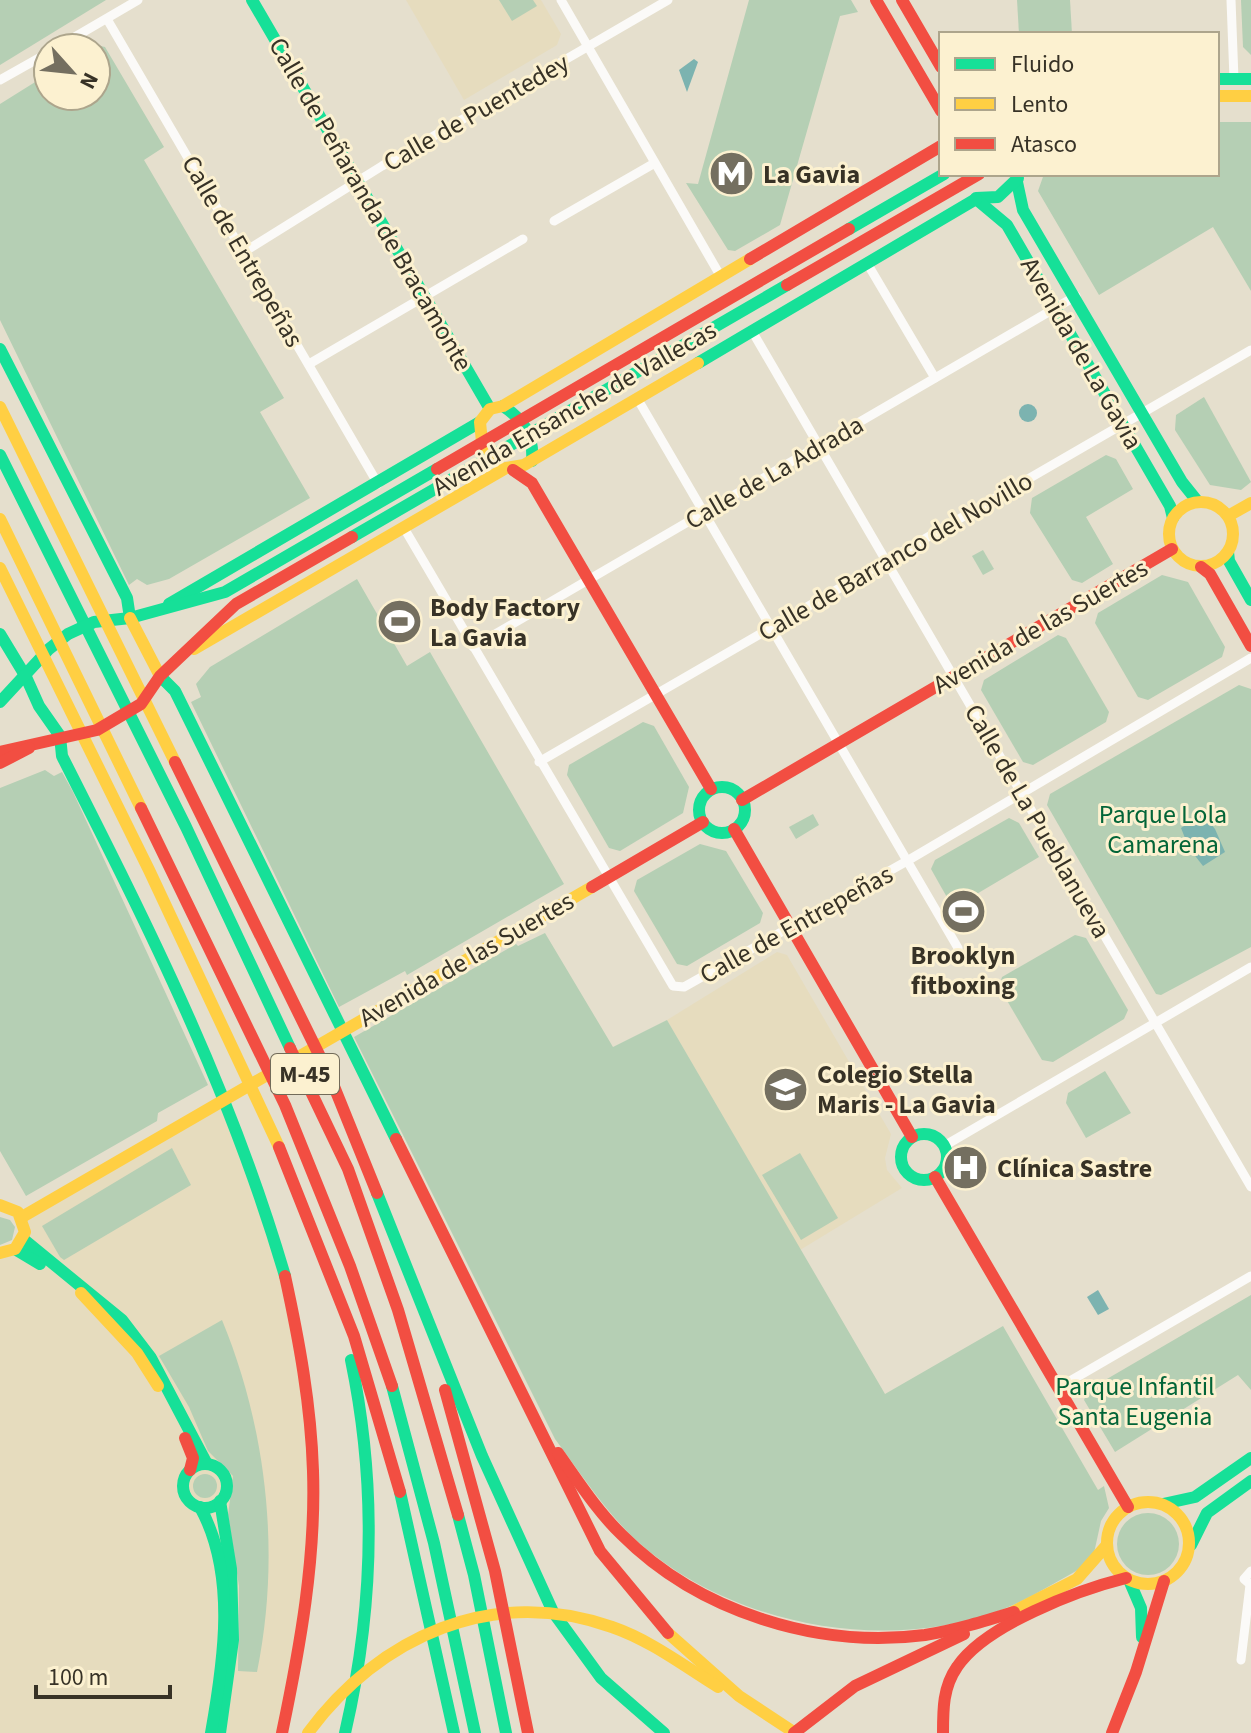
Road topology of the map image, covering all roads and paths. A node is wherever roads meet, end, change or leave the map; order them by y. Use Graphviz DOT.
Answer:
graph roads {
  1 [pos="138,0"];
  2 [pos="252,0"];
  3 [pos="561,0"];
  4 [pos="668,0"];
  5 [pos="876,0"];
  6 [pos="902,0"];
  7 [pos="1231,0"];
  8 [pos="107,19"];
  9 [pos="84,32"];
  10 [pos="587,47"];
  11 [pos="32,62"];
  12 [pos="939,64"];
  13 [pos="1219,79"];
  14 [pos="1234,79"];
  15 [pos="1251,79"];
  16 [pos="0,80"];
  17 [pos="1219,96"];
  18 [pos="1251,96"];
  19 [pos="939,108"];
  20 [pos="939,147"];
  21 [pos="653,164"];
  22 [pos="943,176"];
  23 [pos="948,176"];
  24 [pos="976,176"];
  25 [pos="1018,178"];
  26 [pos="357,181"];
  27 [pos="957,188"];
  28 [pos="976,199"];
  29 [pos="554,221"];
  30 [pos="523,239"];
  31 [pos="244,252"];
  32 [pos="867,263"];
  33 [pos="721,277"];
  34 [pos="425,296"];
  35 [pos="1076,296"];
  36 [pos="1056,308"];
  37 [pos="752,331"];
  38 [pos="0,349"];
  39 [pos="1251,350"];
  40 [pos="309,364"];
  41 [pos="935,378"];
  42 [pos="637,398"];
  43 [pos="0,407"];
  44 [pos="496,407"];
  45 [pos="1143,413"];
  46 [pos="523,419"];
  47 [pos="480,422"];
  48 [pos="1123,423"];
  49 [pos="530,432"];
  50 [pos="482,442"];
  51 [pos="819,446"];
  52 [pos="0,455"];
  53 [pos="490,456"];
  54 [pos="532,459"];
  55 [pos="510,469"];
  56 [pos="532,483"];
  57 [pos="378,484"];
  58 [pos="1198,502"];
  59 [pos="1251,503"];
  60 [pos="704,513"];
  61 [pos="1228,516"];
  62 [pos="1173,518"];
  63 [pos="0,519"];
  64 [pos="404,528"];
  65 [pos="1172,549"];
  66 [pos="1228,552"];
  67 [pos="886,561"];
  68 [pos="1201,567"];
  69 [pos="0,568"];
  70 [pos="589,580"];
  71 [pos="1251,600"];
  72 [pos="166,606"];
  73 [pos="130,618"];
  74 [pos="772,628"];
  75 [pos="0,634"];
  76 [pos="1251,646"];
  77 [pos="473,647"];
  78 [pos="179,657"];
  79 [pos="1251,658"];
  80 [pos="160,676"];
  81 [pos="954,676"];
  82 [pos="26,677"];
  83 [pos="655,695"];
  84 [pos="3,697"];
  85 [pos="60,736"];
  86 [pos="838,743"];
  87 [pos="32,746"];
  88 [pos="0,752"];
  89 [pos="539,762"];
  90 [pos="0,763"];
  91 [pos="711,789"];
  92 [pos="1021,792"];
  93 [pos="742,800"];
  94 [pos="703,822"];
  95 [pos="734,829"];
  96 [pos="907,861"];
  97 [pos="607,878"];
  98 [pos="789,926"];
  99 [pos="958,948"];
  100 [pos="1251,967"];
  101 [pos="1156,1023"];
  102 [pos="912,1137"];
  103 [pos="944,1146"];
  104 [pos="935,1177"];
  105 [pos="1251,1187"];
  106 [pos="0,1205"];
  107 [pos="22,1217"];
  108 [pos="313,1228"];
  109 [pos="19,1244"];
  110 [pos="0,1253"];
  111 [pos="1251,1276"];
  112 [pos="428,1326"];
  113 [pos="507,1366"];
  114 [pos="1058,1388"];
  115 [pos="1251,1458"];
  116 [pos="207,1464"];
  117 [pos="190,1470"];
  118 [pos="1251,1481"];
  119 [pos="220,1501"];
  120 [pos="1163,1504"];
  121 [pos="200,1507"];
  122 [pos="1128,1507"];
  123 [pos="1106,1546"];
  124 [pos="1189,1549"];
  125 [pos="1251,1571"];
  126 [pos="1128,1579"];
  127 [pos="1164,1581"];
  128 [pos="1250,1585"];
  129 [pos="1014,1612"];
  130 [pos="1142,1650"];
  131 [pos="1241,1660"];
  132 [pos="763,1714"];
  133 [pos="211,1733"];
  134 [pos="220,1733"];
  135 [pos="282,1733"];
  136 [pos="308,1733"];
  137 [pos="345,1733"];
  138 [pos="454,1733"];
  139 [pos="475,1733"];
  140 [pos="506,1733"];
  141 [pos="528,1733"];
  142 [pos="664,1733"];
  143 [pos="794,1733"];
  144 [pos="943,1733"];
  145 [pos="1112,1733"];
  1 -- 8 [label="street"];
  2 -- 26 [label="main road, Calle de Peñaranda de Bracamonte"];
  3 -- 10 [label="street"];
  4 -- 10 [label="street, Calle de Puentedey"];
  5 -- 19 [label="main road"];
  6 -- 12 [label="main road"];
  7 -- 14 [label="street"];
  8 -- 9 [label="street"];
  8 -- 31 [label="street, Calle de Entrepeñas"];
  10 -- 21 [label="street"];
  10 -- 26 [label="street, Calle de Puentedey"];
  11 -- 16 [label="street"];
  13 -- 14 [label="main road"];
  14 -- 15 [label="main road"];
  17 -- 18 [label="main road"];
  20 -- 33 [label="main road, Avenida Ensanche de Vallecas"];
  21 -- 29 [label="street"];
  21 -- 33 [label="street"];
  22 -- 46 [label="main road, Avenida Ensanche de Vallecas"];
  23 -- 27 [label="main road, Avenida de La Gavia"];
  24 -- 27 [label="main road, Avenida Ensanche de Vallecas"];
  25 -- 28 [label="main road, Avenida de La Gavia"];
  25 -- 35 [label="main road, Avenida de La Gavia"];
  26 -- 31 [label="street, Calle de Puentedey"];
  26 -- 34 [label="main road, Calle de Peñaranda de Bracamonte"];
  27 -- 28 [label="main road, Avenida de La Gavia"];
  27 -- 49 [label="main road, Avenida Ensanche de Vallecas"];
  28 -- 32 [label="main road, Avenida Ensanche de Vallecas"];
  28 -- 36 [label="main road, Avenida de La Gavia"];
  30 -- 34 [label="street"];
  31 -- 40 [label="street, Calle de Entrepeñas"];
  32 -- 37 [label="main road, Avenida Ensanche de Vallecas"];
  32 -- 41 [label="street"];
  33 -- 44 [label="main road, Avenida Ensanche de Vallecas"];
  34 -- 40 [label="street"];
  34 -- 44 [label="main road, Calle de Peñaranda de Bracamonte"];
  35 -- 36 [label="street, Calle de La Adrada"];
  35 -- 45 [label="main road, Avenida de La Gavia"];
  36 -- 41 [label="street, Calle de La Adrada"];
  36 -- 48 [label="main road, Avenida de La Gavia"];
  37 -- 42 [label="main road, Avenida Ensanche de Vallecas"];
  37 -- 51 [label="street, Calle de La Pueblanueva"];
  38 -- 73 [label="main road"];
  39 -- 45 [label="street, Calle de Barranco del Novillo"];
  40 -- 57 [label="street, Calle de Entrepeñas"];
  41 -- 51 [label="street, Calle de La Adrada"];
  42 -- 54 [label="main road, Avenida Ensanche de Vallecas"];
  42 -- 60 [label="street"];
  43 -- 112 [label="main road"];
  44 -- 46 [label="main road, Calle de Peñaranda de Bracamonte"];
  44 -- 47 [label="main road"];
  45 -- 48 [label="street, Calle de Barranco del Novillo"];
  45 -- 58 [label="main road, Avenida de La Gavia"];
  46 -- 49 [label="main road, Calle de Peñaranda de Bracamonte"];
  46 -- 50 [label="main road, Avenida Ensanche de Vallecas"];
  47 -- 50 [label="main road"];
  47 -- 57 [label="main road, Avenida Ensanche de Vallecas"];
  48 -- 62 [label="main road, Avenida de La Gavia"];
  48 -- 67 [label="street, Calle de Barranco del Novillo"];
  49 -- 53 [label="main road, Avenida Ensanche de Vallecas"];
  49 -- 54 [label="main road, Calle de Peñaranda de Bracamonte"];
  50 -- 53 [label="main road"];
  50 -- 72 [label="main road, Avenida Ensanche de Vallecas"];
  51 -- 60 [label="street, Calle de La Adrada"];
  51 -- 67 [label="street, Calle de La Pueblanueva"];
  52 -- 140 [label="main road, M-45"];
  53 -- 55 [label="main road"];
  53 -- 78 [label="main road, Avenida Ensanche de Vallecas"];
  54 -- 55 [label="main road, Avenida Ensanche de Vallecas"];
  54 -- 56 [label="main road, Calle de Peñaranda de Bracamonte"];
  55 -- 56 [label="main road"];
  55 -- 64 [label="main road, Avenida Ensanche de Vallecas"];
  56 -- 70 [label="main road"];
  57 -- 72 [label="main road, Avenida Ensanche de Vallecas"];
  58 -- 61 [label="main road"];
  58 -- 62 [label="main road"];
  59 -- 61 [label="main road"];
  60 -- 70 [label="street, Calle de La Adrada"];
  60 -- 74 [label="street"];
  61 -- 66 [label="main road"];
  62 -- 65 [label="main road"];
  63 -- 139 [label="main road, M-45"];
  64 -- 77 [label="street, Calle de Entrepeñas"];
  64 -- 78 [label="main road, Avenida Ensanche de Vallecas"];
  65 -- 68 [label="main road"];
  65 -- 81 [label="main road, Avenida de las Suertes"];
  66 -- 68 [label="main road"];
  66 -- 71 [label="main road"];
  67 -- 74 [label="street, Calle de Barranco del Novillo"];
  67 -- 81 [label="street, Calle de La Pueblanueva"];
  68 -- 76 [label="main road"];
  69 -- 108 [label="main road"];
  70 -- 77 [label="street, Calle de La Adrada"];
  70 -- 83 [label="main road"];
  72 -- 73 [label="main road, Avenida Ensanche de Vallecas"];
  73 -- 80 [label="main road"];
  73 -- 82 [label="main road, Avenida Ensanche de Vallecas"];
  74 -- 83 [label="street, Calle de Barranco del Novillo"];
  74 -- 86 [label="street"];
  75 -- 82 [label="main road"];
  77 -- 89 [label="street, Calle de Entrepeñas"];
  78 -- 80 [label="main road, Avenida Ensanche de Vallecas"];
  79 -- 92 [label="street, Calle de Entrepeñas"];
  80 -- 85 [label="main road, Avenida Ensanche de Vallecas"];
  80 -- 113 [label="main road"];
  81 -- 86 [label="main road, Avenida de las Suertes"];
  81 -- 92 [label="street, Calle de La Pueblanueva"];
  82 -- 84 [label="main road, Avenida Ensanche de Vallecas"];
  82 -- 85 [label="main road"];
  83 -- 89 [label="street, Calle de Barranco del Novillo"];
  83 -- 91 [label="main road"];
  85 -- 87 [label="main road, Avenida Ensanche de Vallecas"];
  85 -- 135 [label="main road"];
  86 -- 93 [label="main road, Avenida de las Suertes"];
  86 -- 96 [label="street"];
  87 -- 88 [label="main road, Avenida Ensanche de Vallecas"];
  87 -- 90 [label="main road, Avenida Ensanche de Vallecas"];
  89 -- 97 [label="street, Calle de Entrepeñas"];
  91 -- 93 [label="main road"];
  91 -- 94 [label="main road"];
  92 -- 96 [label="street, Calle de Entrepeñas"];
  92 -- 101 [label="street, Calle de La Pueblanueva"];
  93 -- 95 [label="main road"];
  94 -- 95 [label="main road"];
  94 -- 97 [label="main road, Avenida de las Suertes"];
  95 -- 98 [label="main road"];
  96 -- 98 [label="street, Calle de Entrepeñas"];
  96 -- 99 [label="street"];
  97 -- 98 [label="street, Calle de Entrepeñas"];
  97 -- 107 [label="main road, Avenida de las Suertes"];
  98 -- 102 [label="main road"];
  100 -- 101 [label="street"];
  101 -- 103 [label="street"];
  101 -- 105 [label="street, Calle de La Pueblanueva"];
  102 -- 103 [label="main road"];
  102 -- 104 [label="main road"];
  103 -- 104 [label="main road"];
  104 -- 114 [label="main road"];
  106 -- 107 [label="main road"];
  107 -- 109 [label="main road"];
  108 -- 137 [label="main road"];
  108 -- 138 [label="main road"];
  109 -- 110 [label="main road"];
  109 -- 116 [label="main road"];
  109 -- 117 [label="main road"];
  111 -- 114 [label="street"];
  112 -- 141 [label="main road"];
  112 -- 142 [label="main road"];
  113 -- 129 [label="main road"];
  113 -- 132 [label="main road"];
  114 -- 122 [label="main road"];
  115 -- 120 [label="main road"];
  116 -- 117 [label="main road"];
  116 -- 119 [label="main road"];
  117 -- 121 [label="main road"];
  118 -- 124 [label="main road"];
  119 -- 121 [label="main road"];
  119 -- 134 [label="main road"];
  120 -- 122 [label="main road"];
  120 -- 124 [label="main road"];
  121 -- 133 [label="main road"];
  122 -- 123 [label="main road"];
  123 -- 126 [label="main road"];
  123 -- 129 [label="main road"];
  124 -- 127 [label="main road"];
  125 -- 128 [label="street"];
  126 -- 127 [label="main road"];
  126 -- 130 [label="main road"];
  126 -- 144 [label="main road"];
  127 -- 130 [label="main road"];
  128 -- 131 [label="street"];
  129 -- 143 [label="main road"];
  130 -- 145 [label="main road"];
  132 -- 136 [label="main road"];
  132 -- 143 [label="main road"];
}
